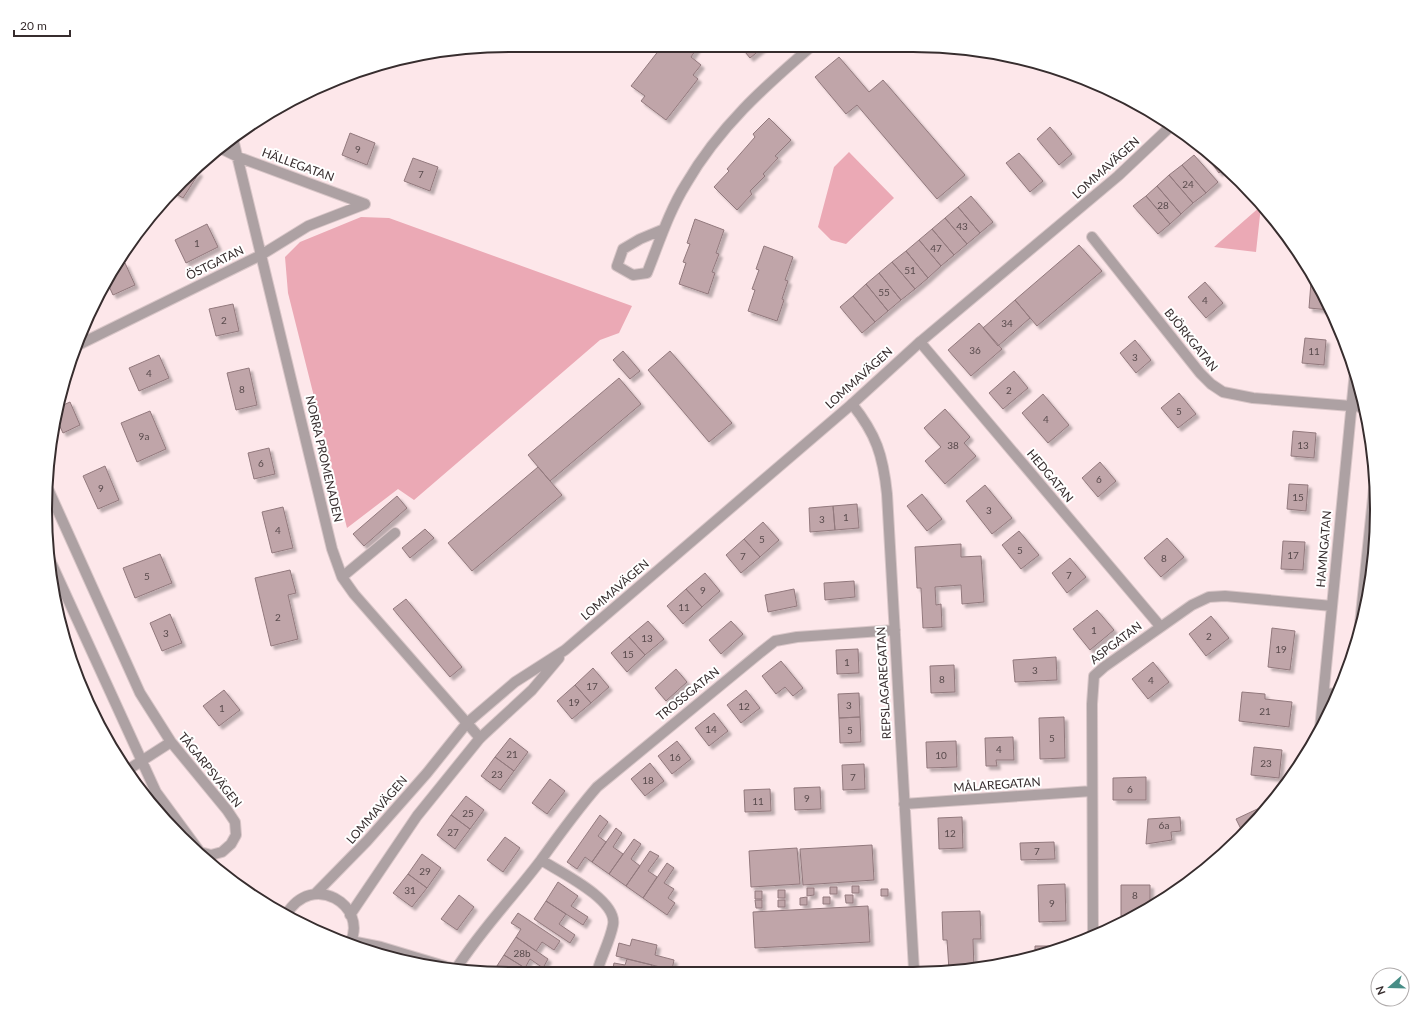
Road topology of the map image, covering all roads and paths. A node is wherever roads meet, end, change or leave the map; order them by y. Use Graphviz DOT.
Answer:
graph roads {
  1 [pos="805,52"];
  2 [pos="1167,129"];
  3 [pos="235,144"];
  4 [pos="226,151"];
  5 [pos="238,157"];
  6 [pos="365,204"];
  7 [pos="664,229"];
  8 [pos="1092,237"];
  9 [pos="261,255"];
  10 [pos="84,342"];
  11 [pos="920,342"];
  12 [pos="1353,388"];
  13 [pos="852,404"];
  14 [pos="1351,406"];
  15 [pos="1358,407"];
  16 [pos="52,499"];
  17 [pos="395,533"];
  18 [pos="57,576"];
  19 [pos="342,577"];
  20 [pos="1332,606"];
  21 [pos="1160,626"];
  22 [pos="895,630"];
  23 [pos="565,650"];
  24 [pos="1324,693"];
  25 [pos="1331,694"];
  26 [pos="1322,715"];
  27 [pos="467,723"];
  28 [pos="480,738"];
  29 [pos="171,742"];
  30 [pos="140,762"];
  31 [pos="132,767"];
  32 [pos="1092,791"];
  33 [pos="904,804"];
  34 [pos="186,833"];
  35 [pos="210,855"];
  36 [pos="540,860"];
  37 [pos="316,893"];
  38 [pos="289,910"];
  39 [pos="350,915"];
  40 [pos="1093,930"];
  41 [pos="351,939"];
  42 [pos="370,945"];
  43 [pos="408,955"];
  44 [pos="459,964"];
  45 [pos="599,967"];
  46 [pos="914,967"];
  1 -- 7 [label="street"];
  2 -- 11 [label="street, LOMMAVÄGEN"];
  3 -- 5 [label="street, NORRA PROMENADEN"];
  4 -- 5 [label="street, HÄLLEGATAN"];
  5 -- 6 [label="street, HÄLLEGATAN"];
  5 -- 9 [label="street, NORRA PROMENADEN"];
  6 -- 9 [label="street, ÖSTGATAN"];
  7 -- 7 [label="street"];
  8 -- 14 [label="street, BJÖRKGATAN"];
  9 -- 10 [label="street, ÖSTGATAN"];
  9 -- 19 [label="street, NORRA PROMENADEN"];
  11 -- 13 [label="street, LOMMAVÄGEN"];
  11 -- 21 [label="street, HEDGATAN"];
  12 -- 14 [label="street, HAMNGATAN"];
  13 -- 22 [label="street, REPSLAGAREGATAN"];
  13 -- 23 [label="street, LOMMAVÄGEN"];
  14 -- 15 [label="street, BJÖRKGATAN"];
  14 -- 20 [label="street, HAMNGATAN"];
  16 -- 29 [label="street, TÅGARPSVÄGEN"];
  17 -- 19 [label="street"];
  18 -- 30 [label="street, TÅGARPSVÄGEN"];
  19 -- 27 [label="street, NORRA PROMENADEN"];
  20 -- 21 [label="street, ASPGATAN"];
  20 -- 24 [label="street, HAMNGATAN"];
  21 -- 32 [label="street, ASPGATAN"];
  22 -- 33 [label="street, REPSLAGAREGATAN"];
  22 -- 36 [label="street, TROSSGATAN"];
  23 -- 27 [label="street, LOMMAVÄGEN"];
  23 -- 28 [label="street, LOMMAVÄGEN"];
  24 -- 25 [label="street"];
  24 -- 26 [label="street, HAMNGATAN"];
  27 -- 28 [label="street, NORRA PROMENADEN"];
  27 -- 37 [label="street, LOMMAVÄGEN"];
  28 -- 39 [label="street, LOMMAVÄGEN"];
  29 -- 30 [label="street"];
  29 -- 35 [label="street, TÅGARPSVÄGEN"];
  30 -- 31 [label="street"];
  30 -- 34 [label="street, TÅGARPSVÄGEN"];
  32 -- 33 [label="street, MÅLAREGATAN"];
  32 -- 40 [label="street, ASPGATAN"];
  33 -- 46 [label="street, REPSLAGAREGATAN"];
  36 -- 44 [label="street, TROSSGATAN"];
  36 -- 45 [label="street"];
  37 -- 38 [label="street, LOMMAVÄGEN"];
  37 -- 39 [label="street"];
  39 -- 41 [label="street"];
  42 -- 43 [label="street"];
}
